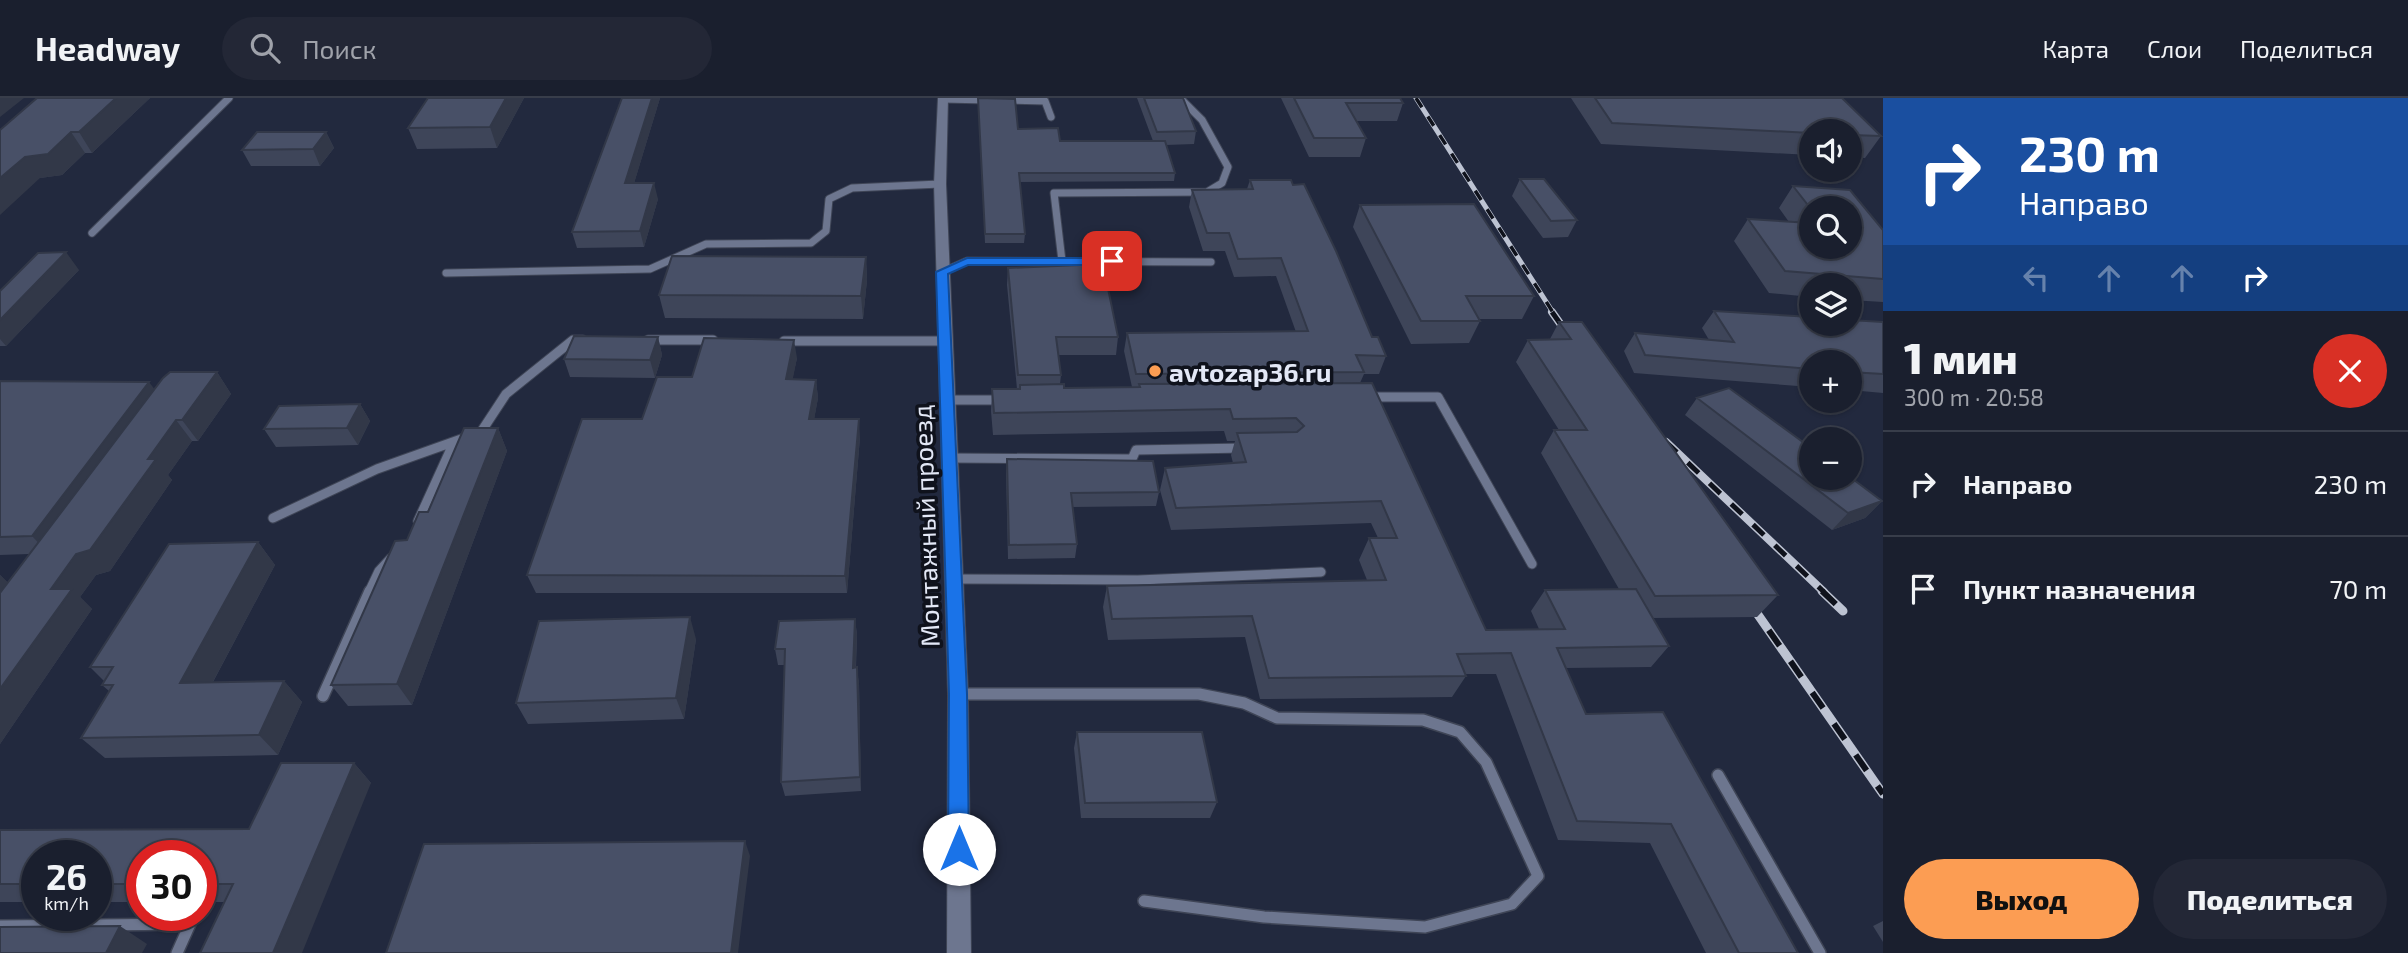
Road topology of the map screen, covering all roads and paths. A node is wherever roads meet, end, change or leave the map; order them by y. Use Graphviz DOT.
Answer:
graph roads {
  1 [pos="229,98"];
  2 [pos="943,98"];
  3 [pos="1180,98"];
  4 [pos="1051,117"];
  5 [pos="940,184"];
  6 [pos="92,233"];
  7 [pos="1062,261"];
  8 [pos="1212,261"];
  9 [pos="942,272"];
  10 [pos="446,273"];
  11 [pos="600,340"];
  12 [pos="641,340"];
  13 [pos="722,340"];
  14 [pos="776,341"];
  15 [pos="944,341"];
  16 [pos="1356,397"];
  17 [pos="947,400"];
  18 [pos="1015,400"];
  19 [pos="454,442"];
  20 [pos="1261,447"];
  21 [pos="949,458"];
  22 [pos="273,519"];
  23 [pos="414,528"];
  24 [pos="401,548"];
  25 [pos="1532,564"];
  26 [pos="1321,572"];
  27 [pos="954,579"];
  28 [pos="958,694"];
  29 [pos="323,696"];
  30 [pos="1718,775"];
  31 [pos="1144,901"];
  32 [pos="0,926"];
  33 [pos="177,953"];
  34 [pos="959,953"];
  35 [pos="1820,953"];
  1 -- 6 [label="lane"];
  2 -- 4 [label="lane"];
  2 -- 5 [label="street, Монтажный проезд"];
  3 -- 7 [label="lane"];
  5 -- 9 [label="street, Монтажный проезд"];
  5 -- 10 [label="lane"];
  7 -- 8 [label="lane"];
  7 -- 9 [label="lane"];
  9 -- 15 [label="street, Монтажный проезд"];
  11 -- 19 [label="lane"];
  12 -- 13 [label="lane"];
  14 -- 15 [label="lane"];
  15 -- 17 [label="street, Монтажный проезд"];
  16 -- 25 [label="lane"];
  17 -- 18 [label="lane"];
  17 -- 21 [label="street, Монтажный проезд"];
  19 -- 22 [label="lane"];
  19 -- 23 [label="lane"];
  20 -- 21 [label="lane"];
  21 -- 27 [label="street, Монтажный проезд"];
  24 -- 29 [label="lane"];
  26 -- 27 [label="lane"];
  27 -- 28 [label="street, Монтажный проезд"];
  28 -- 31 [label="lane"];
  28 -- 34 [label="street, Монтажный проезд"];
  30 -- 35 [label="lane"];
  32 -- 33 [label="lane"];
}
